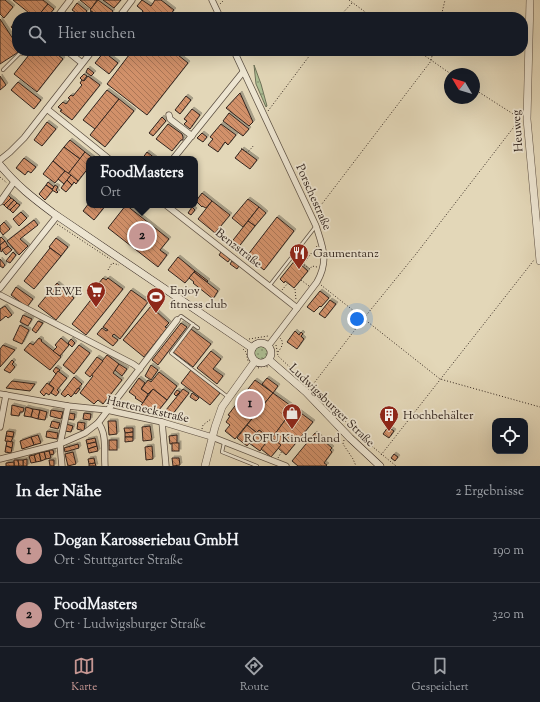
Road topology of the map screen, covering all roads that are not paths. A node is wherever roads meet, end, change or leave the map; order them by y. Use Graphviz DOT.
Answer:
graph roads {
  1 [pos="70,0"];
  2 [pos="132,0"];
  3 [pos="212,0"];
  4 [pos="530,0"];
  5 [pos="61,12"];
  6 [pos="123,12"];
  7 [pos="218,12"];
  8 [pos="18,56"];
  9 [pos="73,56"];
  10 [pos="88,56"];
  11 [pos="236,56"];
  12 [pos="82,63"];
  13 [pos="3,70"];
  14 [pos="243,72"];
  15 [pos="47,109"];
  16 [pos="169,115"];
  17 [pos="192,136"];
  18 [pos="105,156"];
  19 [pos="175,156"];
  20 [pos="0,160"];
  21 [pos="0,165"];
  22 [pos="14,182"];
  23 [pos="0,202"];
  24 [pos="170,208"];
  25 [pos="57,216"];
  26 [pos="316,226"];
  27 [pos="540,257"];
  28 [pos="269,286"];
  29 [pos="0,288"];
  30 [pos="0,295"];
  31 [pos="297,308"];
  32 [pos="179,318"];
  33 [pos="193,324"];
  34 [pos="198,328"];
  35 [pos="272,339"];
  36 [pos="247,347"];
  37 [pos="269,360"];
  38 [pos="252,363"];
  39 [pos="140,369"];
  40 [pos="3,394"];
  41 [pos="228,397"];
  42 [pos="68,406"];
  43 [pos="107,410"];
  44 [pos="162,422"];
  45 [pos="98,423"];
  46 [pos="0,427"];
  47 [pos="212,437"];
  48 [pos="224,442"];
  49 [pos="60,444"];
  50 [pos="0,459"];
  51 [pos="0,466"];
  52 [pos="62,466"];
  53 [pos="105,466"];
  54 [pos="166,466"];
  55 [pos="205,466"];
  56 [pos="257,466"];
  57 [pos="286,466"];
  58 [pos="380,466"];
  1 -- 5 [label="street"];
  2 -- 6 [label="street"];
  3 -- 7 [label="street"];
  4 -- 27 [label="main road, Heuweg"];
  8 -- 13 [label="lane"];
  9 -- 12 [label="street"];
  10 -- 12 [label="street"];
  11 -- 14 [label="street, Porschestraße"];
  12 -- 15 [label="street"];
  14 -- 17 [label="street"];
  14 -- 26 [label="street, Porschestraße"];
  15 -- 18 [label="street"];
  15 -- 20 [label="street"];
  16 -- 17 [label="street"];
  17 -- 19 [label="street"];
  21 -- 22 [label="main road"];
  22 -- 23 [label="street"];
  22 -- 25 [label="main road"];
  24 -- 28 [label="street, Benzstraße"];
  25 -- 29 [label="street"];
  25 -- 36 [label="main road"];
  26 -- 28 [label="lane"];
  26 -- 31 [label="street, Porschestraße"];
  28 -- 31 [label="street, Benzstraße"];
  30 -- 39 [label="street"];
  31 -- 35 [label="street, Porschestraße"];
  32 -- 33 [label="lane"];
  32 -- 39 [label="street"];
  33 -- 34 [label="lane"];
  33 -- 41 [label="lane"];
  35 -- 36 [label="main road"];
  35 -- 37 [label="main road"];
  36 -- 38 [label="main road"];
  37 -- 38 [label="main road"];
  37 -- 58 [label="main road, Ludwigsburger Straße"];
  38 -- 41 [label="main road"];
  39 -- 43 [label="street"];
  40 -- 42 [label="street, Harteneckstraße"];
  40 -- 46 [label="street"];
  41 -- 47 [label="main road"];
  42 -- 43 [label="street, Harteneckstraße"];
  42 -- 49 [label="street"];
  43 -- 44 [label="street, Harteneckstraße"];
  43 -- 45 [label="street"];
  44 -- 47 [label="street, Harteneckstraße"];
  44 -- 54 [label="street"];
  45 -- 49 [label="street"];
  45 -- 53 [label="street"];
  47 -- 48 [label="street, Harteneckstraße"];
  47 -- 55 [label="main road"];
  48 -- 56 [label="lane"];
  48 -- 57 [label="street, Harteneckstraße"];
  49 -- 50 [label="street"];
  49 -- 52 [label="street"];
  50 -- 51 [label="street"];
}
